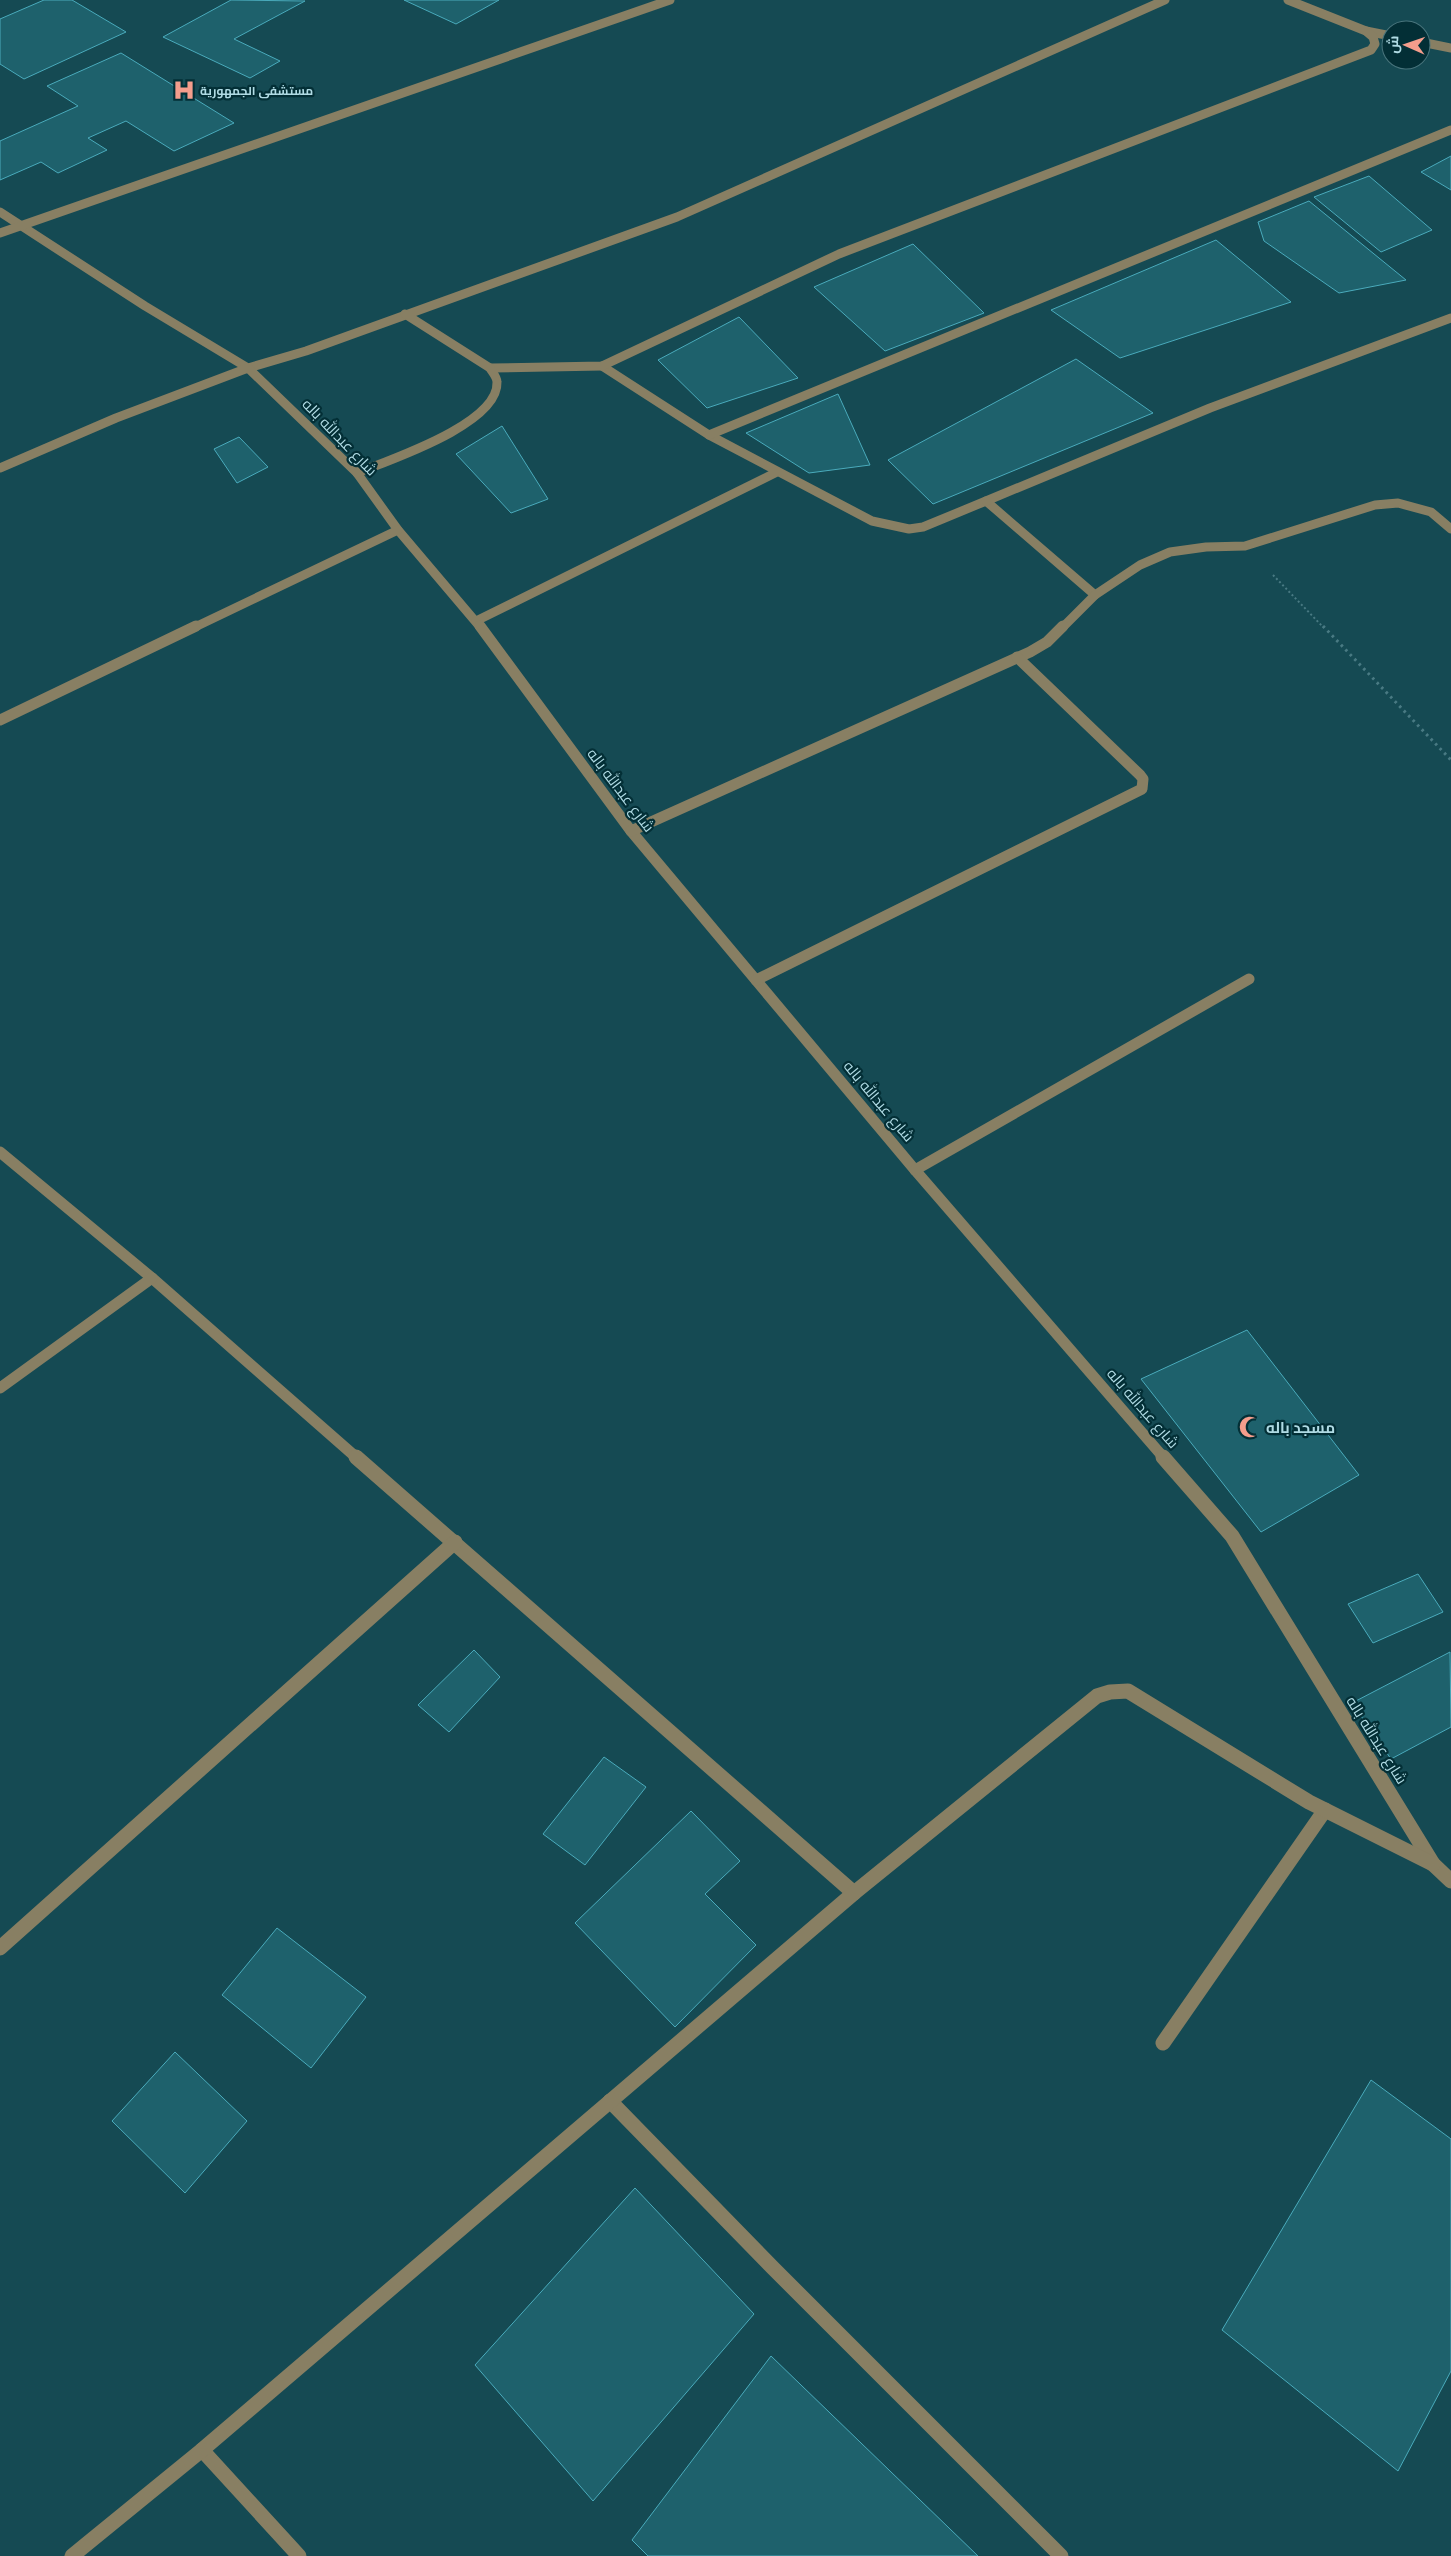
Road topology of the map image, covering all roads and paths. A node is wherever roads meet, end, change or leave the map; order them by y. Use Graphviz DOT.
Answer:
graph roads {
  1 [pos="670,0"];
  2 [pos="1165,0"];
  3 [pos="1288,0"];
  4 [pos="1366,31"];
  5 [pos="1381,34"];
  6 [pos="1431,44"];
  7 [pos="1451,48"];
  8 [pos="1451,130"];
  9 [pos="0,212"];
  10 [pos="20,226"];
  11 [pos="0,233"];
  12 [pos="406,314"];
  13 [pos="1451,318"];
  14 [pos="602,366"];
  15 [pos="248,368"];
  16 [pos="490,368"];
  17 [pos="709,435"];
  18 [pos="0,468"];
  19 [pos="777,472"];
  20 [pos="358,473"];
  21 [pos="986,501"];
  22 [pos="1451,528"];
  23 [pos="398,530"];
  24 [pos="1245,546"];
  25 [pos="1095,595"];
  26 [pos="476,621"];
  27 [pos="1017,657"];
  28 [pos="0,720"];
  29 [pos="1451,760"];
  30 [pos="630,832"];
  31 [pos="756,980"];
  32 [pos="1249,980"];
  33 [pos="0,1152"];
  34 [pos="915,1170"];
  35 [pos="152,1278"];
  36 [pos="0,1388"];
  37 [pos="454,1542"];
  38 [pos="1325,1810"];
  39 [pos="1434,1864"];
  40 [pos="1451,1881"];
  41 [pos="854,1893"];
  42 [pos="0,1948"];
  43 [pos="1163,2043"];
  44 [pos="610,2101"];
  45 [pos="202,2450"];
  46 [pos="72,2556"];
  47 [pos="299,2556"];
  48 [pos="1061,2556"];
  1 -- 10 [label="street"];
  2 -- 12 [label="street"];
  3 -- 4 [label="street"];
  4 -- 5 [label="street"];
  4 -- 14 [label="street"];
  6 -- 7 [label="street"];
  8 -- 17 [label="street"];
  9 -- 10 [label="street, شارع عبدالله باله"];
  10 -- 11 [label="street"];
  10 -- 15 [label="street, شارع عبدالله باله"];
  12 -- 15 [label="street"];
  12 -- 16 [label="street"];
  13 -- 21 [label="street"];
  14 -- 16 [label="street"];
  14 -- 17 [label="street"];
  15 -- 18 [label="street"];
  15 -- 20 [label="street, شارع عبدالله باله"];
  16 -- 20 [label="street"];
  17 -- 19 [label="street"];
  19 -- 21 [label="street"];
  19 -- 26 [label="street"];
  20 -- 23 [label="street, شارع عبدالله باله"];
  21 -- 25 [label="street"];
  22 -- 24 [label="street"];
  23 -- 26 [label="street, شارع عبدالله باله"];
  23 -- 28 [label="street"];
  24 -- 25 [label="street"];
  24 -- 29 [label="path"];
  25 -- 27 [label="street"];
  26 -- 30 [label="street, شارع عبدالله باله"];
  27 -- 30 [label="street"];
  27 -- 31 [label="street"];
  30 -- 31 [label="street, شارع عبدالله باله"];
  31 -- 34 [label="street, شارع عبدالله باله"];
  32 -- 34 [label="street"];
  33 -- 35 [label="street"];
  34 -- 39 [label="street, شارع عبدالله باله"];
  35 -- 36 [label="street"];
  35 -- 37 [label="street"];
  37 -- 41 [label="street"];
  37 -- 42 [label="street"];
  38 -- 39 [label="street"];
  38 -- 41 [label="street"];
  38 -- 43 [label="street"];
  39 -- 40 [label="street, شارع عبدالله باله"];
  41 -- 44 [label="street"];
  44 -- 45 [label="street"];
  44 -- 48 [label="street"];
  45 -- 46 [label="street"];
  45 -- 47 [label="street"];
}
